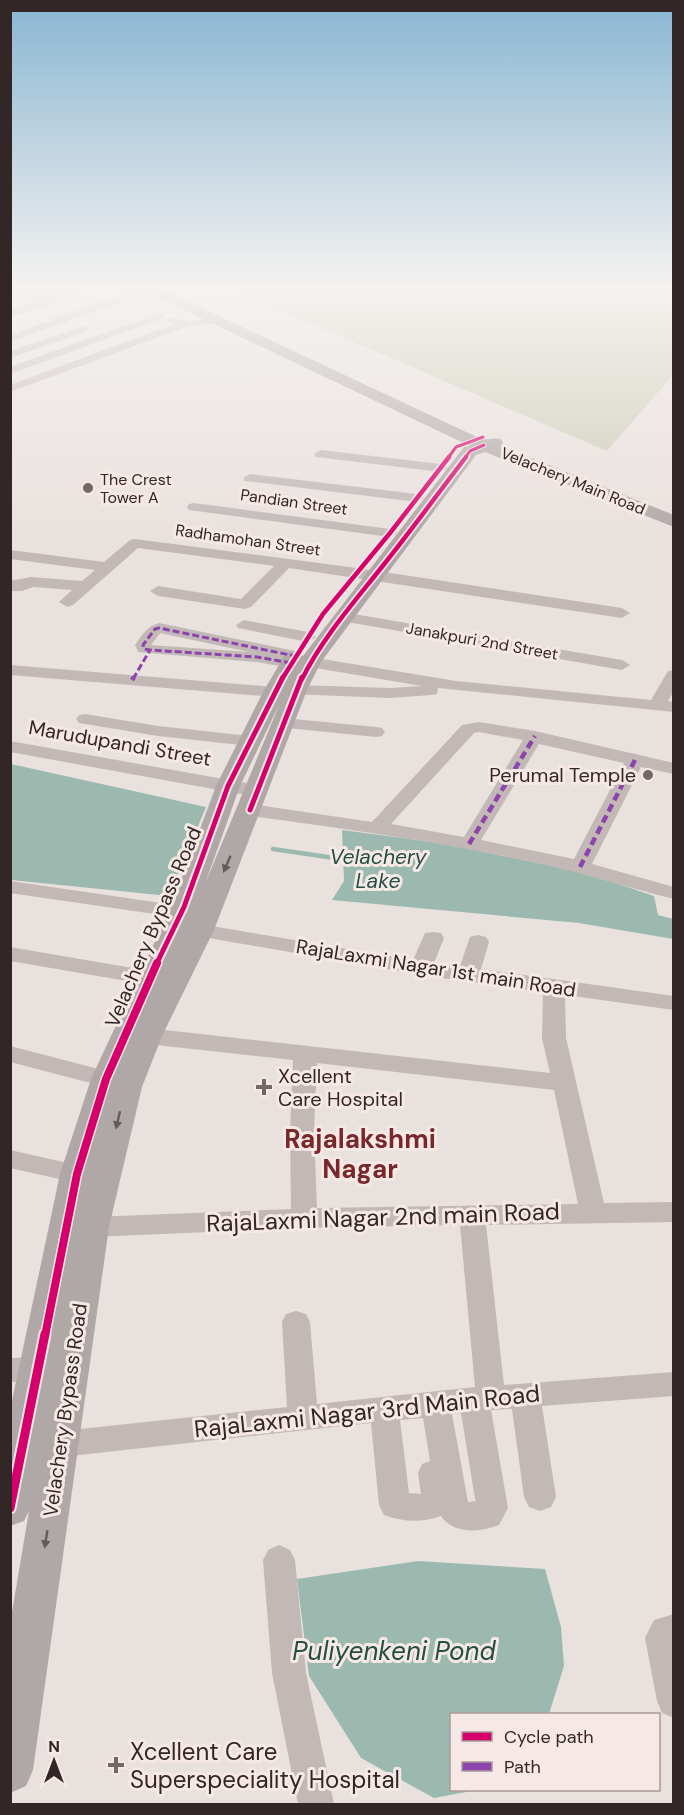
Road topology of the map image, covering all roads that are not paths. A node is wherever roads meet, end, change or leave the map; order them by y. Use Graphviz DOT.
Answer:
graph roads {
  1 [pos="59,372"];
  2 [pos="327,372"];
  3 [pos="329,372"];
  4 [pos="10,389"];
  5 [pos="474,441"];
  6 [pos="321,454"];
  7 [pos="441,468"];
  8 [pos="250,478"];
  9 [pos="417,498"];
  10 [pos="194,507"];
  11 [pos="674,517"];
  12 [pos="674,522"];
  13 [pos="390,533"];
  14 [pos="10,554"];
  15 [pos="286,563"];
  16 [pos="109,567"];
  17 [pos="366,574"];
  18 [pos="10,586"];
  19 [pos="86,586"];
  20 [pos="158,591"];
  21 [pos="67,602"];
  22 [pos="622,613"];
  23 [pos="342,617"];
  24 [pos="251,624"];
  25 [pos="309,634"];
  26 [pos="299,660"];
  27 [pos="621,665"];
  28 [pos="10,670"];
  29 [pos="674,675"];
  30 [pos="132,680"];
  31 [pos="456,686"];
  32 [pos="296,690"];
  33 [pos="274,692"];
  34 [pos="665,706"];
  35 [pos="86,719"];
  36 [pos="283,723"];
  37 [pos="376,732"];
  38 [pos="535,736"];
  39 [pos="250,741"];
  40 [pos="10,746"];
  41 [pos="635,760"];
  42 [pos="673,768"];
  43 [pos="245,796"];
  44 [pos="378,827"];
  45 [pos="470,844"];
  46 [pos="580,867"];
  47 [pos="10,887"];
  48 [pos="672,890"];
  49 [pos="191,921"];
  50 [pos="433,938"];
  51 [pos="478,942"];
  52 [pos="10,954"];
  53 [pos="421,968"];
  54 [pos="468,975"];
  55 [pos="150,978"];
  56 [pos="554,988"];
  57 [pos="674,1003"];
  58 [pos="147,1036"];
  59 [pos="10,1054"];
  60 [pos="305,1055"];
  61 [pos="106,1079"];
  62 [pos="563,1083"];
  63 [pos="10,1159"];
  64 [pos="77,1174"];
  65 [pos="594,1212"];
  66 [pos="674,1212"];
  67 [pos="472,1214"];
  68 [pos="304,1218"];
  69 [pos="92,1227"];
  70 [pos="296,1322"];
  71 [pos="24,1370"];
  72 [pos="674,1384"];
  73 [pos="525,1395"];
  74 [pos="483,1399"];
  75 [pos="429,1404"];
  76 [pos="384,1409"];
  77 [pos="303,1417"];
  78 [pos="61,1444"];
  79 [pos="540,1497"];
  80 [pos="10,1508"];
  81 [pos="279,1560"];
  82 [pos="674,1630"];
  83 [pos="674,1701"];
  84 [pos="10,1770"];
  85 [pos="316,1804"];
  1 -- 4 [label="street"];
  2 -- 5 [label="main road, Velachery Main Road"];
  3 -- 5 [label="main road, Velachery Main Road"];
  5 -- 7 [label="main road, Velachery Bypass Road"];
  5 -- 11 [label="main road, Velachery Main Road"];
  5 -- 12 [label="main road, Velachery Main Road"];
  5 -- 17 [label="main road, Velachery Bypass Road"];
  6 -- 7 [label="street"];
  7 -- 9 [label="main road, Velachery Bypass Road"];
  8 -- 9 [label="street"];
  9 -- 13 [label="main road, Velachery Bypass Road"];
  10 -- 13 [label="street, Pandian Street"];
  13 -- 17 [label="main road, Velachery Bypass Road"];
  14 -- 16 [label="street"];
  15 -- 16 [label="street, Radhamohan Street"];
  15 -- 17 [label="street, Radhamohan Street"];
  15 -- 20 [label="street"];
  16 -- 19 [label="street"];
  17 -- 22 [label="street, Radhamohan Street"];
  17 -- 23 [label="main road, Velachery Bypass Road"];
  17 -- 25 [label="main road, Velachery Bypass Road"];
  18 -- 19 [label="street"];
  19 -- 21 [label="street"];
  23 -- 26 [label="main road, Velachery Bypass Road"];
  23 -- 27 [label="street, Janakpuri 2nd Street"];
  24 -- 25 [label="street"];
  25 -- 26 [label="main road, Velachery Bypass Road"];
  26 -- 30 [label="street"];
  26 -- 31 [label="street"];
  26 -- 32 [label="main road, Velachery Bypass Road"];
  26 -- 33 [label="main road, Velachery Bypass Road"];
  28 -- 30 [label="street"];
  29 -- 34 [label="street"];
  30 -- 33 [label="street"];
  31 -- 32 [label="street"];
  31 -- 34 [label="street"];
  32 -- 36 [label="main road, Velachery Bypass Road"];
  33 -- 39 [label="main road, Velachery Bypass Road"];
  35 -- 39 [label="street"];
  36 -- 37 [label="street"];
  36 -- 43 [label="main road, Velachery Bypass Road"];
  38 -- 41 [label="street"];
  38 -- 44 [label="street"];
  38 -- 45 [label="street"];
  39 -- 43 [label="main road, Velachery Bypass Road"];
  40 -- 43 [label="street, Marudupandi Street"];
  41 -- 42 [label="street"];
  41 -- 46 [label="street"];
  43 -- 44 [label="street, Marudupandi Street"];
  43 -- 49 [label="main road, Velachery Bypass Road"];
  44 -- 45 [label="street, Marudupandi Street"];
  45 -- 46 [label="street, Marudupandi Street"];
  46 -- 48 [label="street, Marudupandi Street"];
  47 -- 49 [label="street, RajaLaxmi Nagar 1st main Road"];
  49 -- 53 [label="street, RajaLaxmi Nagar 1st main Road"];
  49 -- 55 [label="main road, Velachery Bypass Road"];
  49 -- 58 [label="main road, Velachery Bypass Road"];
  50 -- 53 [label="street"];
  51 -- 54 [label="street"];
  52 -- 55 [label="street"];
  53 -- 54 [label="street, RajaLaxmi Nagar 1st main Road"];
  54 -- 56 [label="street, RajaLaxmi Nagar 1st main Road"];
  55 -- 61 [label="main road, Velachery Bypass Road"];
  56 -- 57 [label="street, RajaLaxmi Nagar 1st main Road"];
  56 -- 62 [label="street"];
  58 -- 60 [label="street"];
  58 -- 69 [label="main road, Velachery Bypass Road, one-way"];
  59 -- 61 [label="street"];
  60 -- 62 [label="street"];
  60 -- 68 [label="street"];
  61 -- 64 [label="main road, Velachery Bypass Road"];
  62 -- 65 [label="street"];
  63 -- 64 [label="street"];
  64 -- 71 [label="main road, Velachery Bypass Road"];
  65 -- 66 [label="street, RajaLaxmi Nagar 2nd main Road"];
  65 -- 67 [label="street, RajaLaxmi Nagar 2nd main Road"];
  67 -- 68 [label="street, RajaLaxmi Nagar 2nd main Road"];
  67 -- 74 [label="street"];
  68 -- 69 [label="street, RajaLaxmi Nagar 2nd main Road"];
  69 -- 78 [label="main road, Velachery Bypass Road"];
  70 -- 77 [label="street"];
  71 -- 80 [label="main road, Velachery Bypass Road"];
  72 -- 73 [label="street, RajaLaxmi Nagar 3rd Main Road"];
  73 -- 74 [label="street, RajaLaxmi Nagar 3rd Main Road"];
  73 -- 79 [label="street"];
  74 -- 75 [label="street, RajaLaxmi Nagar 3rd Main Road"];
  74 -- 75 [label="street"];
  75 -- 76 [label="street, RajaLaxmi Nagar 3rd Main Road"];
  75 -- 76 [label="street"];
  76 -- 77 [label="street, RajaLaxmi Nagar 3rd Main Road"];
  77 -- 78 [label="street, RajaLaxmi Nagar 3rd Main Road"];
  78 -- 84 [label="main road, Velachery Bypass Road, one-way"];
  81 -- 85 [label="street"];
  82 -- 83 [label="street"];
}
